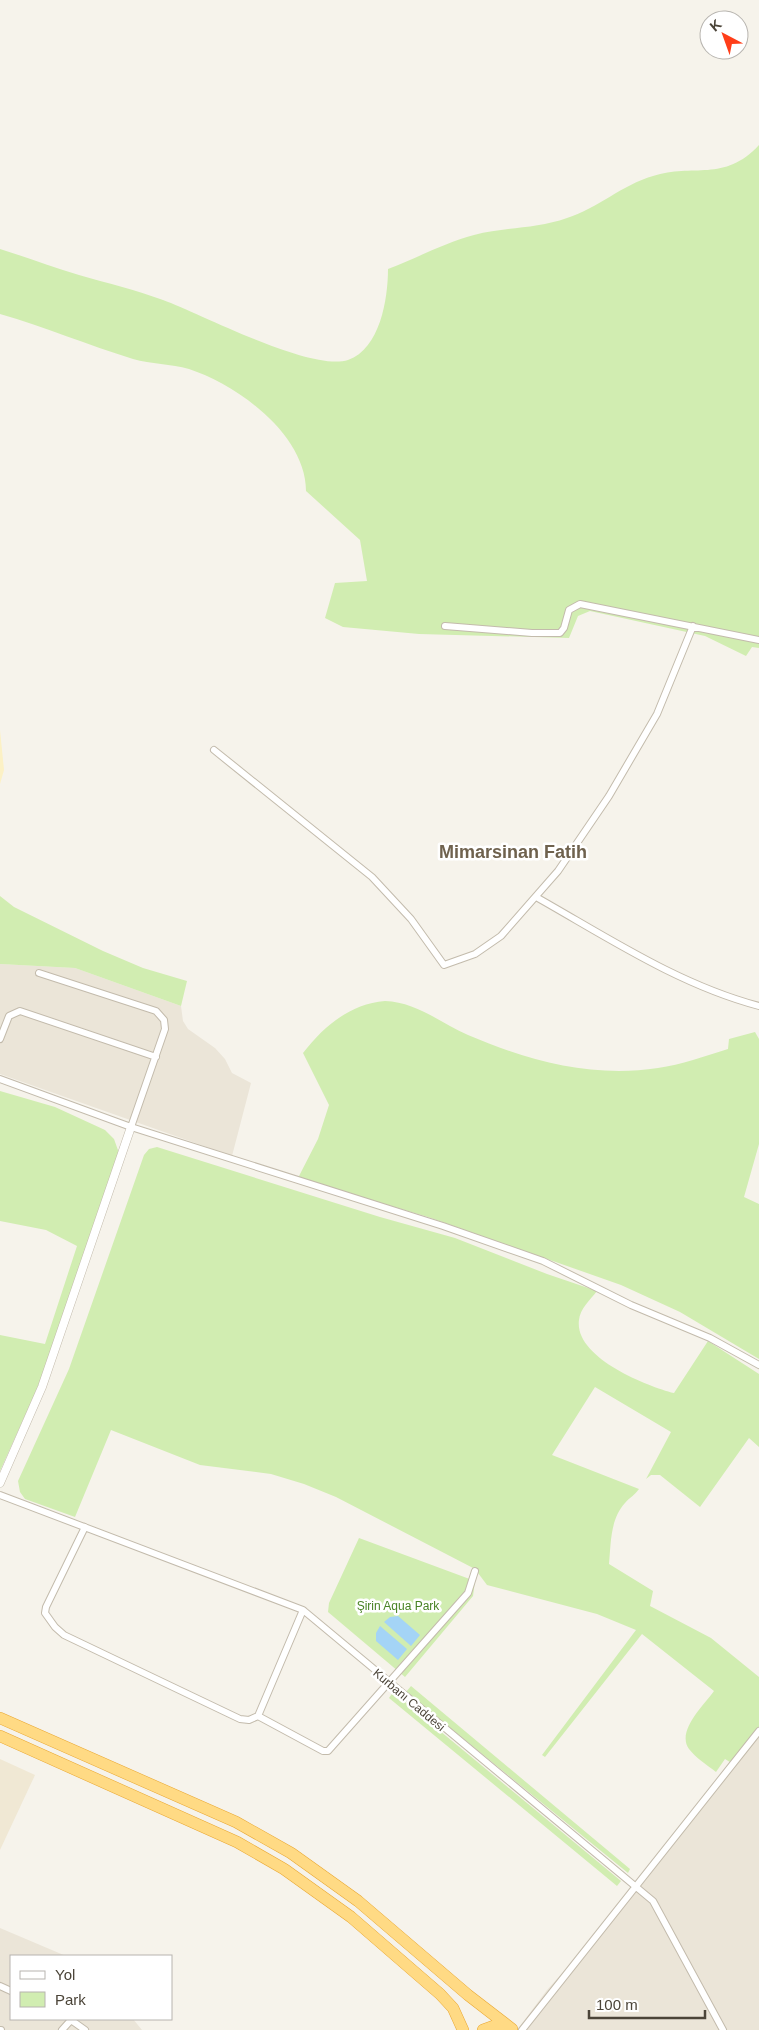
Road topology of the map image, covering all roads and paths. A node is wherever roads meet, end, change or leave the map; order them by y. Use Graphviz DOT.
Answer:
graph roads {
  1 [pos="445,626"];
  2 [pos="693,626"];
  3 [pos="759,640"];
  4 [pos="214,750"];
  5 [pos="536,896"];
  6 [pos="39,973"];
  7 [pos="759,1006"];
  8 [pos="2,1025"];
  9 [pos="0,1039"];
  10 [pos="156,1057"];
  11 [pos="0,1079"];
  12 [pos="131,1127"];
  13 [pos="759,1365"];
  14 [pos="0,1483"];
  15 [pos="0,1495"];
  16 [pos="85,1527"];
  17 [pos="475,1571"];
  18 [pos="303,1610"];
  19 [pos="388,1683"];
  20 [pos="258,1716"];
  21 [pos="0,1718"];
  22 [pos="759,1731"];
  23 [pos="0,1736"];
  24 [pos="635,1886"];
  25 [pos="71,2020"];
  26 [pos="85,2030"];
  27 [pos="463,2030"];
  28 [pos="483,2030"];
  29 [pos="516,2030"];
  30 [pos="723,2030"];
  1 -- 2 [label="street"];
  2 -- 3 [label="street"];
  2 -- 5 [label="street"];
  4 -- 5 [label="street"];
  5 -- 7 [label="street"];
  6 -- 10 [label="street"];
  8 -- 9 [label="street"];
  8 -- 10 [label="street"];
  10 -- 12 [label="street"];
  11 -- 12 [label="street"];
  12 -- 13 [label="street"];
  12 -- 14 [label="street"];
  15 -- 16 [label="street, Kurbanı Caddesi"];
  16 -- 18 [label="street, Kurbanı Caddesi"];
  16 -- 20 [label="street"];
  17 -- 19 [label="street"];
  18 -- 19 [label="street, Kurbanı Caddesi"];
  18 -- 20 [label="street"];
  19 -- 20 [label="street"];
  19 -- 24 [label="street, Kurbanı Caddesi"];
  21 -- 29 [label="highway"];
  22 -- 24 [label="street"];
  23 -- 27 [label="highway"];
  24 -- 29 [label="street"];
  24 -- 30 [label="street, Kurbanı Caddesi"];
  25 -- 26 [label="street"];
  28 -- 29 [label="highway"];
}
